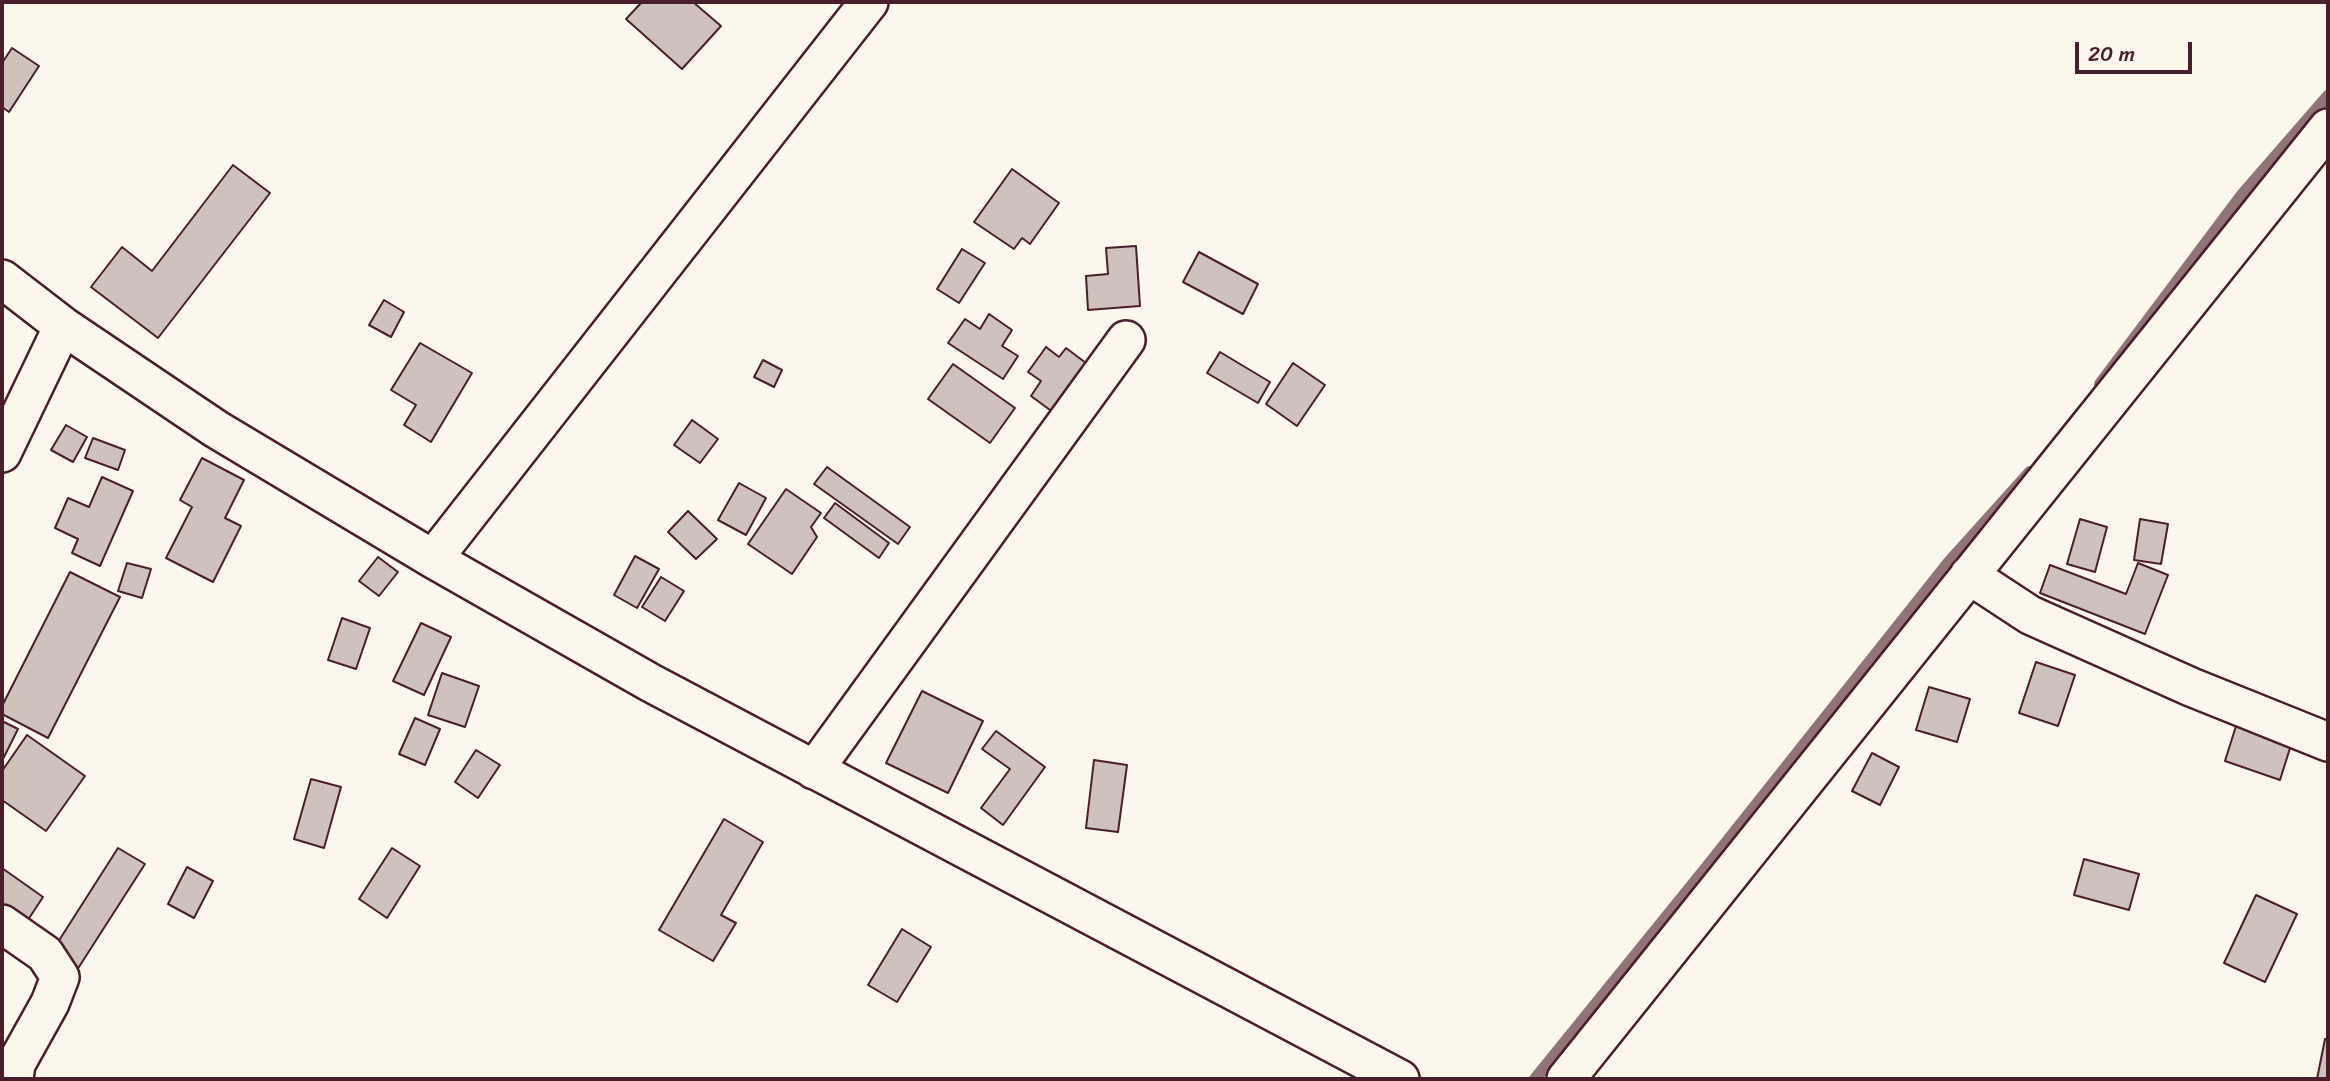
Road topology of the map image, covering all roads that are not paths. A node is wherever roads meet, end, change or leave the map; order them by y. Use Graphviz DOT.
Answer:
graph roads {
  1 [pos="869,2"];
  2 [pos="2328,128"];
  3 [pos="2,279"];
  4 [pos="63,326"];
  5 [pos="1126,340"];
  6 [pos="2,453"];
  7 [pos="433,559"];
  8 [pos="1969,575"];
  9 [pos="2328,742"];
  10 [pos="814,770"];
  11 [pos="2,924"];
  12 [pos="14,1079"];
  13 [pos="1400,1079"];
  14 [pos="1566,1079"];
  1 -- 7 [label="street"];
  2 -- 8 [label="street"];
  3 -- 4 [label="street"];
  4 -- 6 [label="street"];
  4 -- 7 [label="street"];
  5 -- 10 [label="street"];
  7 -- 10 [label="street"];
  8 -- 9 [label="street"];
  8 -- 14 [label="street"];
  10 -- 13 [label="street"];
  11 -- 12 [label="street"];
}
